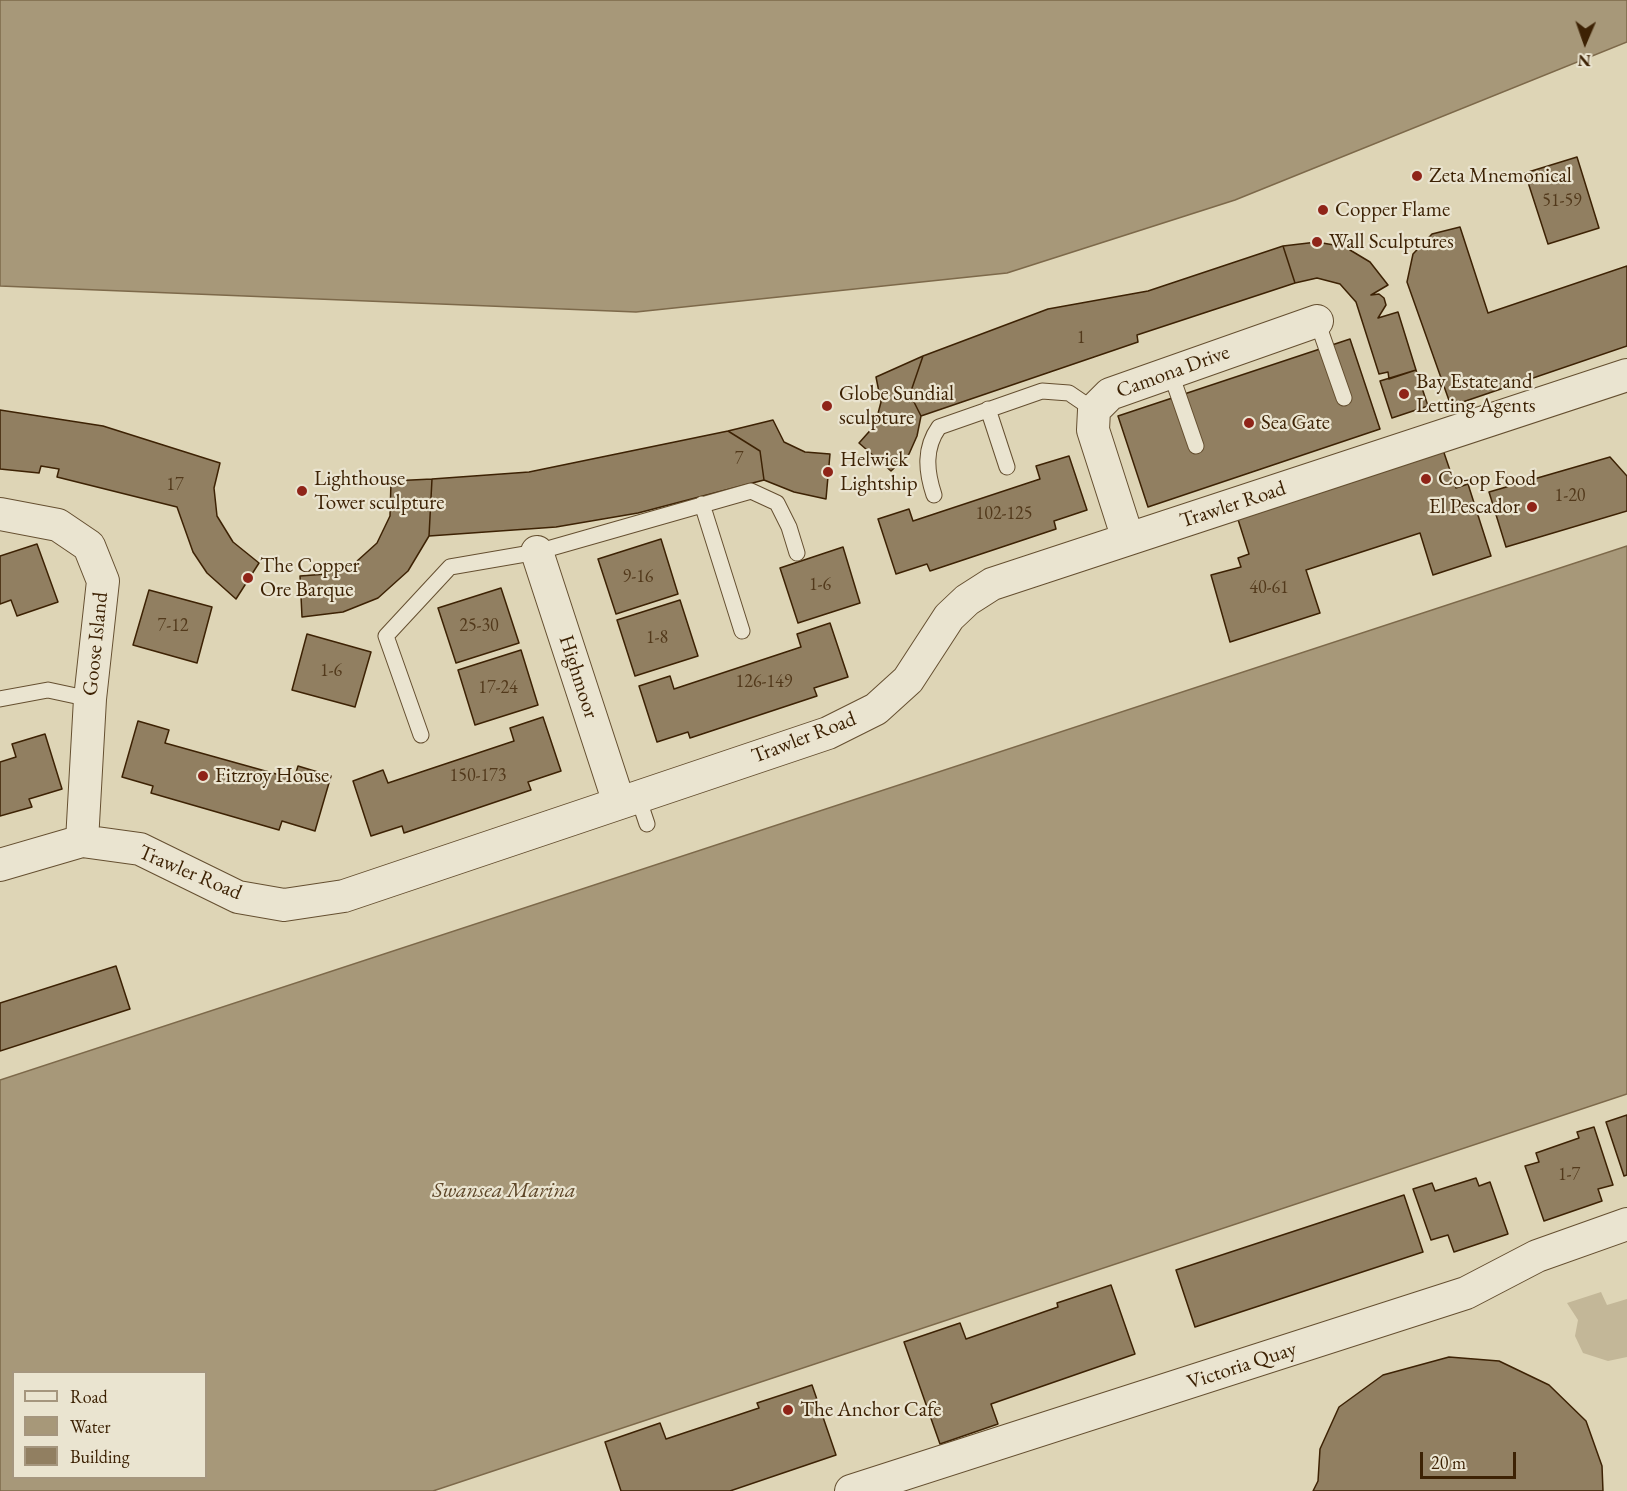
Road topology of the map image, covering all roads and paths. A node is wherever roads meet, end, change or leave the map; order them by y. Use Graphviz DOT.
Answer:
graph roads {
  1 [pos="1317,321"];
  2 [pos="1170,371"];
  3 [pos="1627,375"];
  4 [pos="1344,398"];
  5 [pos="988,409"];
  6 [pos="1094,410"];
  7 [pos="1196,446"];
  8 [pos="1007,467"];
  9 [pos="934,495"];
  10 [pos="702,504"];
  11 [pos="0,514"];
  12 [pos="1128,539"];
  13 [pos="537,552"];
  14 [pos="797,553"];
  15 [pos="742,631"];
  16 [pos="0,699"];
  17 [pos="90,699"];
  18 [pos="421,735"];
  19 [pos="635,808"];
  20 [pos="82,841"];
  21 [pos="0,865"];
  22 [pos="1627,1224"];
  23 [pos="851,1491"];
  1 -- 2 [label="street, Camona Drive"];
  1 -- 4 [label="lane"];
  2 -- 6 [label="street, Camona Drive"];
  2 -- 7 [label="lane"];
  3 -- 12 [label="street, Trawler Road"];
  5 -- 6 [label="lane"];
  5 -- 8 [label="lane"];
  5 -- 9 [label="lane"];
  6 -- 12 [label="street, Camona Drive"];
  10 -- 13 [label="lane"];
  10 -- 14 [label="lane"];
  10 -- 15 [label="lane"];
  11 -- 17 [label="street, Goose Island"];
  12 -- 19 [label="street, Trawler Road"];
  13 -- 18 [label="lane"];
  13 -- 19 [label="street, Highmoor"];
  16 -- 17 [label="lane"];
  17 -- 20 [label="street, Goose Island"];
  19 -- 20 [label="street, Trawler Road"];
  20 -- 21 [label="street, Trawler Road"];
  22 -- 23 [label="street, Victoria Quay"];
}
